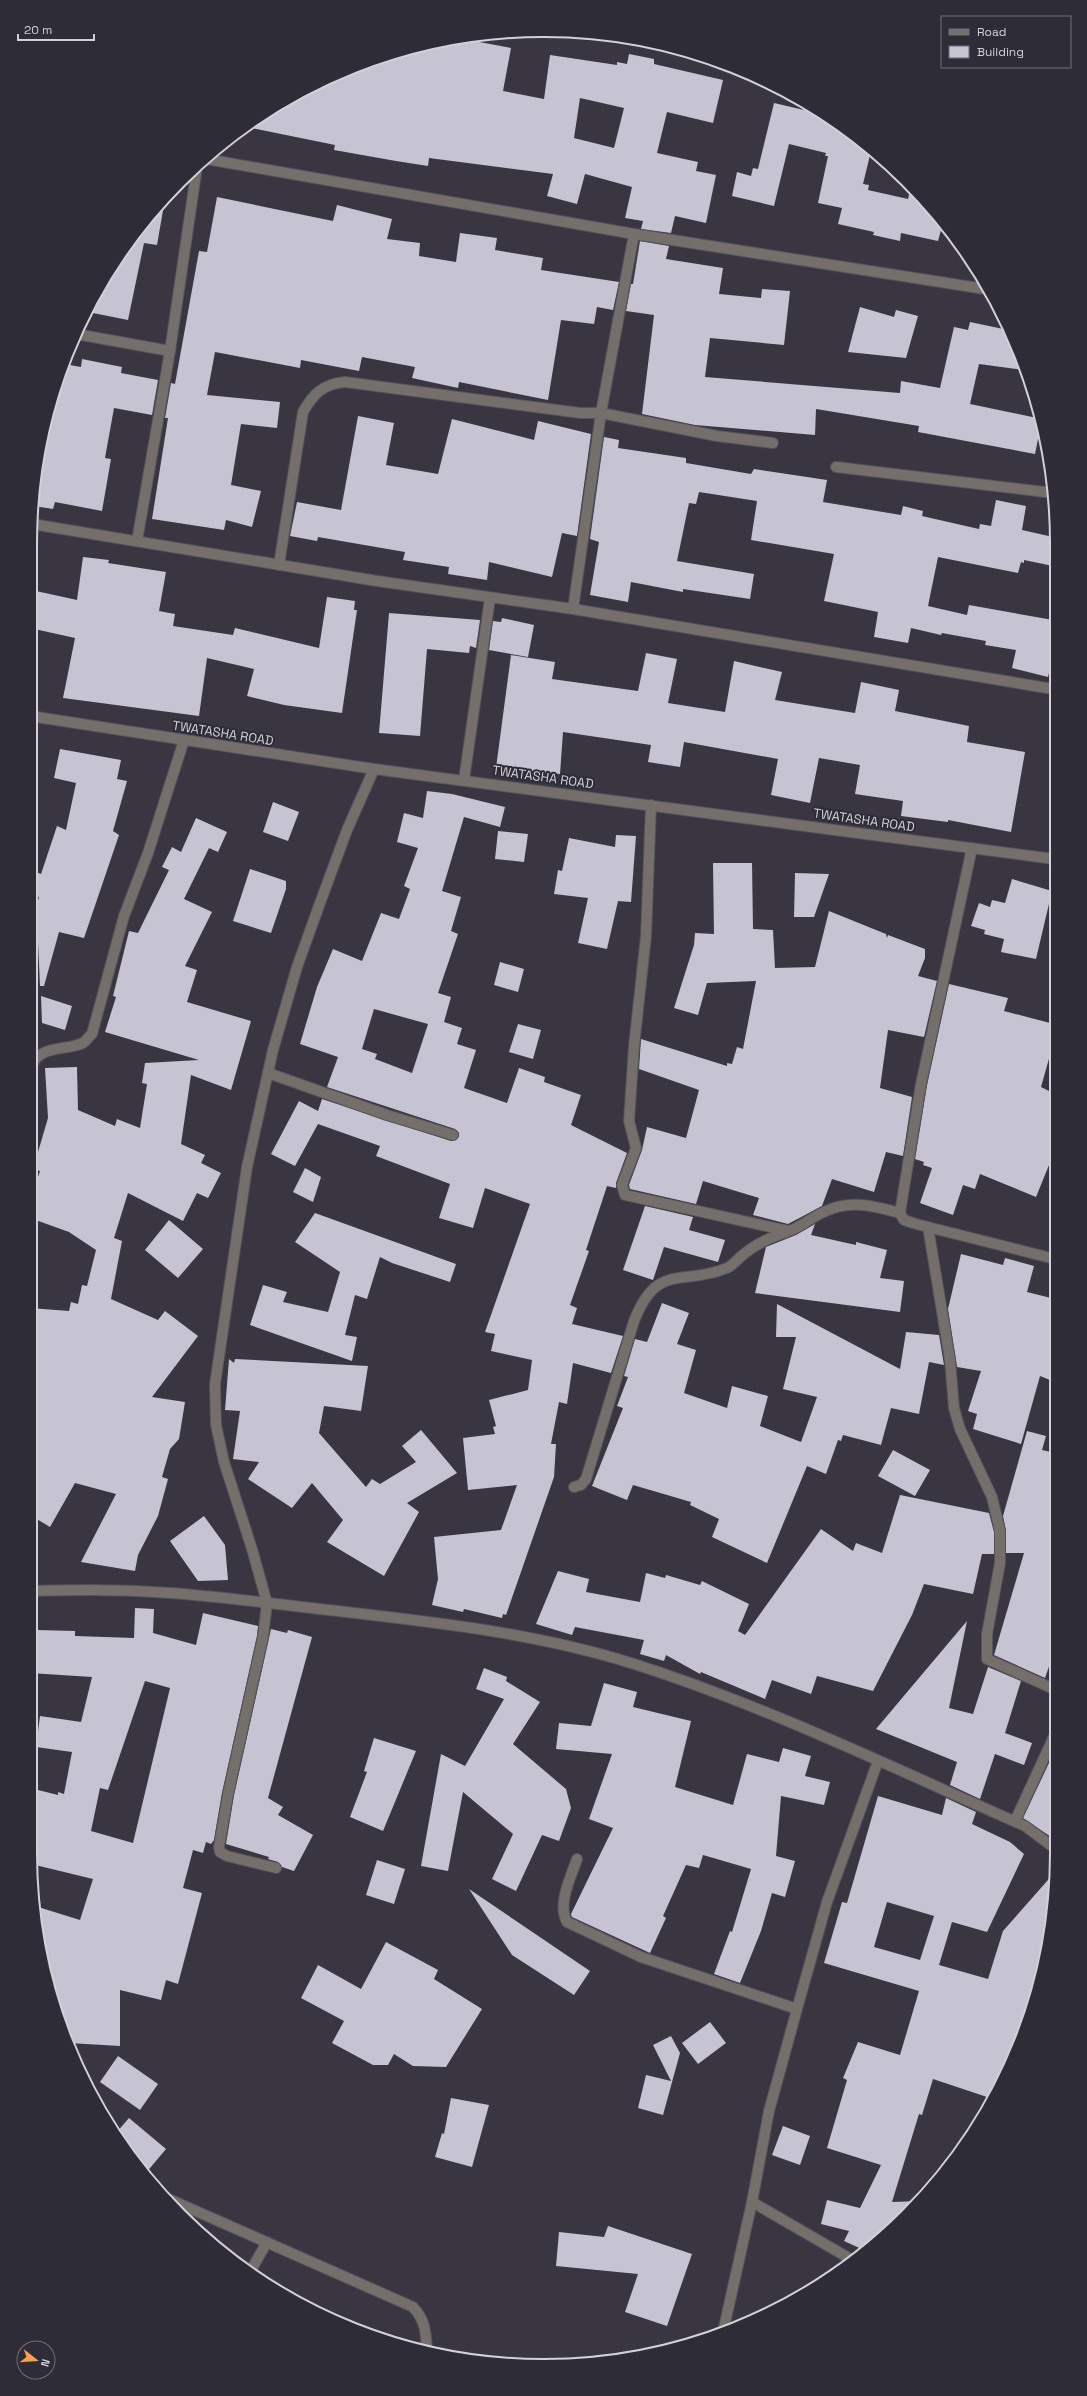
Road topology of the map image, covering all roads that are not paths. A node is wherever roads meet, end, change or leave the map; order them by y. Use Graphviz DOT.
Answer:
graph roads {
  1 [pos="213,160"];
  2 [pos="196,176"];
  3 [pos="634,234"];
  4 [pos="981,288"];
  5 [pos="82,335"];
  6 [pos="170,351"];
  7 [pos="601,413"];
  8 [pos="773,443"];
  9 [pos="836,467"];
  10 [pos="1047,492"];
  11 [pos="38,525"];
  12 [pos="137,541"];
  13 [pos="279,565"];
  14 [pos="490,598"];
  15 [pos="573,609"];
  16 [pos="1050,688"];
  17 [pos="37,717"];
  18 [pos="184,740"];
  19 [pos="374,769"];
  20 [pos="464,780"];
  21 [pos="651,805"];
  22 [pos="972,848"];
  23 [pos="1050,858"];
  24 [pos="37,1059"];
  25 [pos="268,1074"];
  26 [pos="453,1134"];
  27 [pos="900,1213"];
  28 [pos="928,1227"];
  29 [pos="789,1232"];
  30 [pos="1050,1258"];
  31 [pos="574,1487"];
  32 [pos="37,1591"];
  33 [pos="266,1603"];
  34 [pos="1050,1687"];
  35 [pos="1050,1745"];
  36 [pos="878,1761"];
  37 [pos="1015,1822"];
  38 [pos="1050,1845"];
  39 [pos="577,1859"];
  40 [pos="276,1868"];
  41 [pos="797,2009"];
  42 [pos="752,2202"];
  43 [pos="178,2203"];
  44 [pos="267,2242"];
  45 [pos="848,2257"];
  46 [pos="253,2267"];
  47 [pos="725,2325"];
  48 [pos="427,2345"];
  1 -- 3 [label="street"];
  2 -- 6 [label="street"];
  3 -- 4 [label="street"];
  3 -- 7 [label="street"];
  5 -- 6 [label="street"];
  6 -- 12 [label="street"];
  7 -- 8 [label="street"];
  7 -- 13 [label="street"];
  7 -- 15 [label="street"];
  9 -- 10 [label="street"];
  11 -- 12 [label="street"];
  12 -- 13 [label="street"];
  13 -- 14 [label="street"];
  14 -- 15 [label="street"];
  14 -- 20 [label="street"];
  15 -- 16 [label="street"];
  17 -- 18 [label="street, TWATASHA ROAD"];
  18 -- 19 [label="street, TWATASHA ROAD"];
  18 -- 24 [label="street"];
  19 -- 20 [label="street, TWATASHA ROAD"];
  19 -- 25 [label="street"];
  20 -- 21 [label="street, TWATASHA ROAD"];
  21 -- 22 [label="street, TWATASHA ROAD"];
  21 -- 29 [label="street"];
  22 -- 23 [label="street, TWATASHA ROAD"];
  22 -- 27 [label="street"];
  25 -- 26 [label="street"];
  25 -- 33 [label="street"];
  27 -- 28 [label="street"];
  27 -- 29 [label="street"];
  28 -- 30 [label="street"];
  28 -- 34 [label="street"];
  29 -- 31 [label="street"];
  32 -- 33 [label="street"];
  33 -- 36 [label="street"];
  33 -- 40 [label="street"];
  35 -- 37 [label="street"];
  36 -- 37 [label="street"];
  36 -- 41 [label="street"];
  37 -- 38 [label="street"];
  39 -- 41 [label="street"];
  41 -- 42 [label="street"];
  42 -- 45 [label="street"];
  42 -- 47 [label="street"];
  43 -- 44 [label="street"];
  44 -- 46 [label="street"];
  44 -- 48 [label="street"];
}
